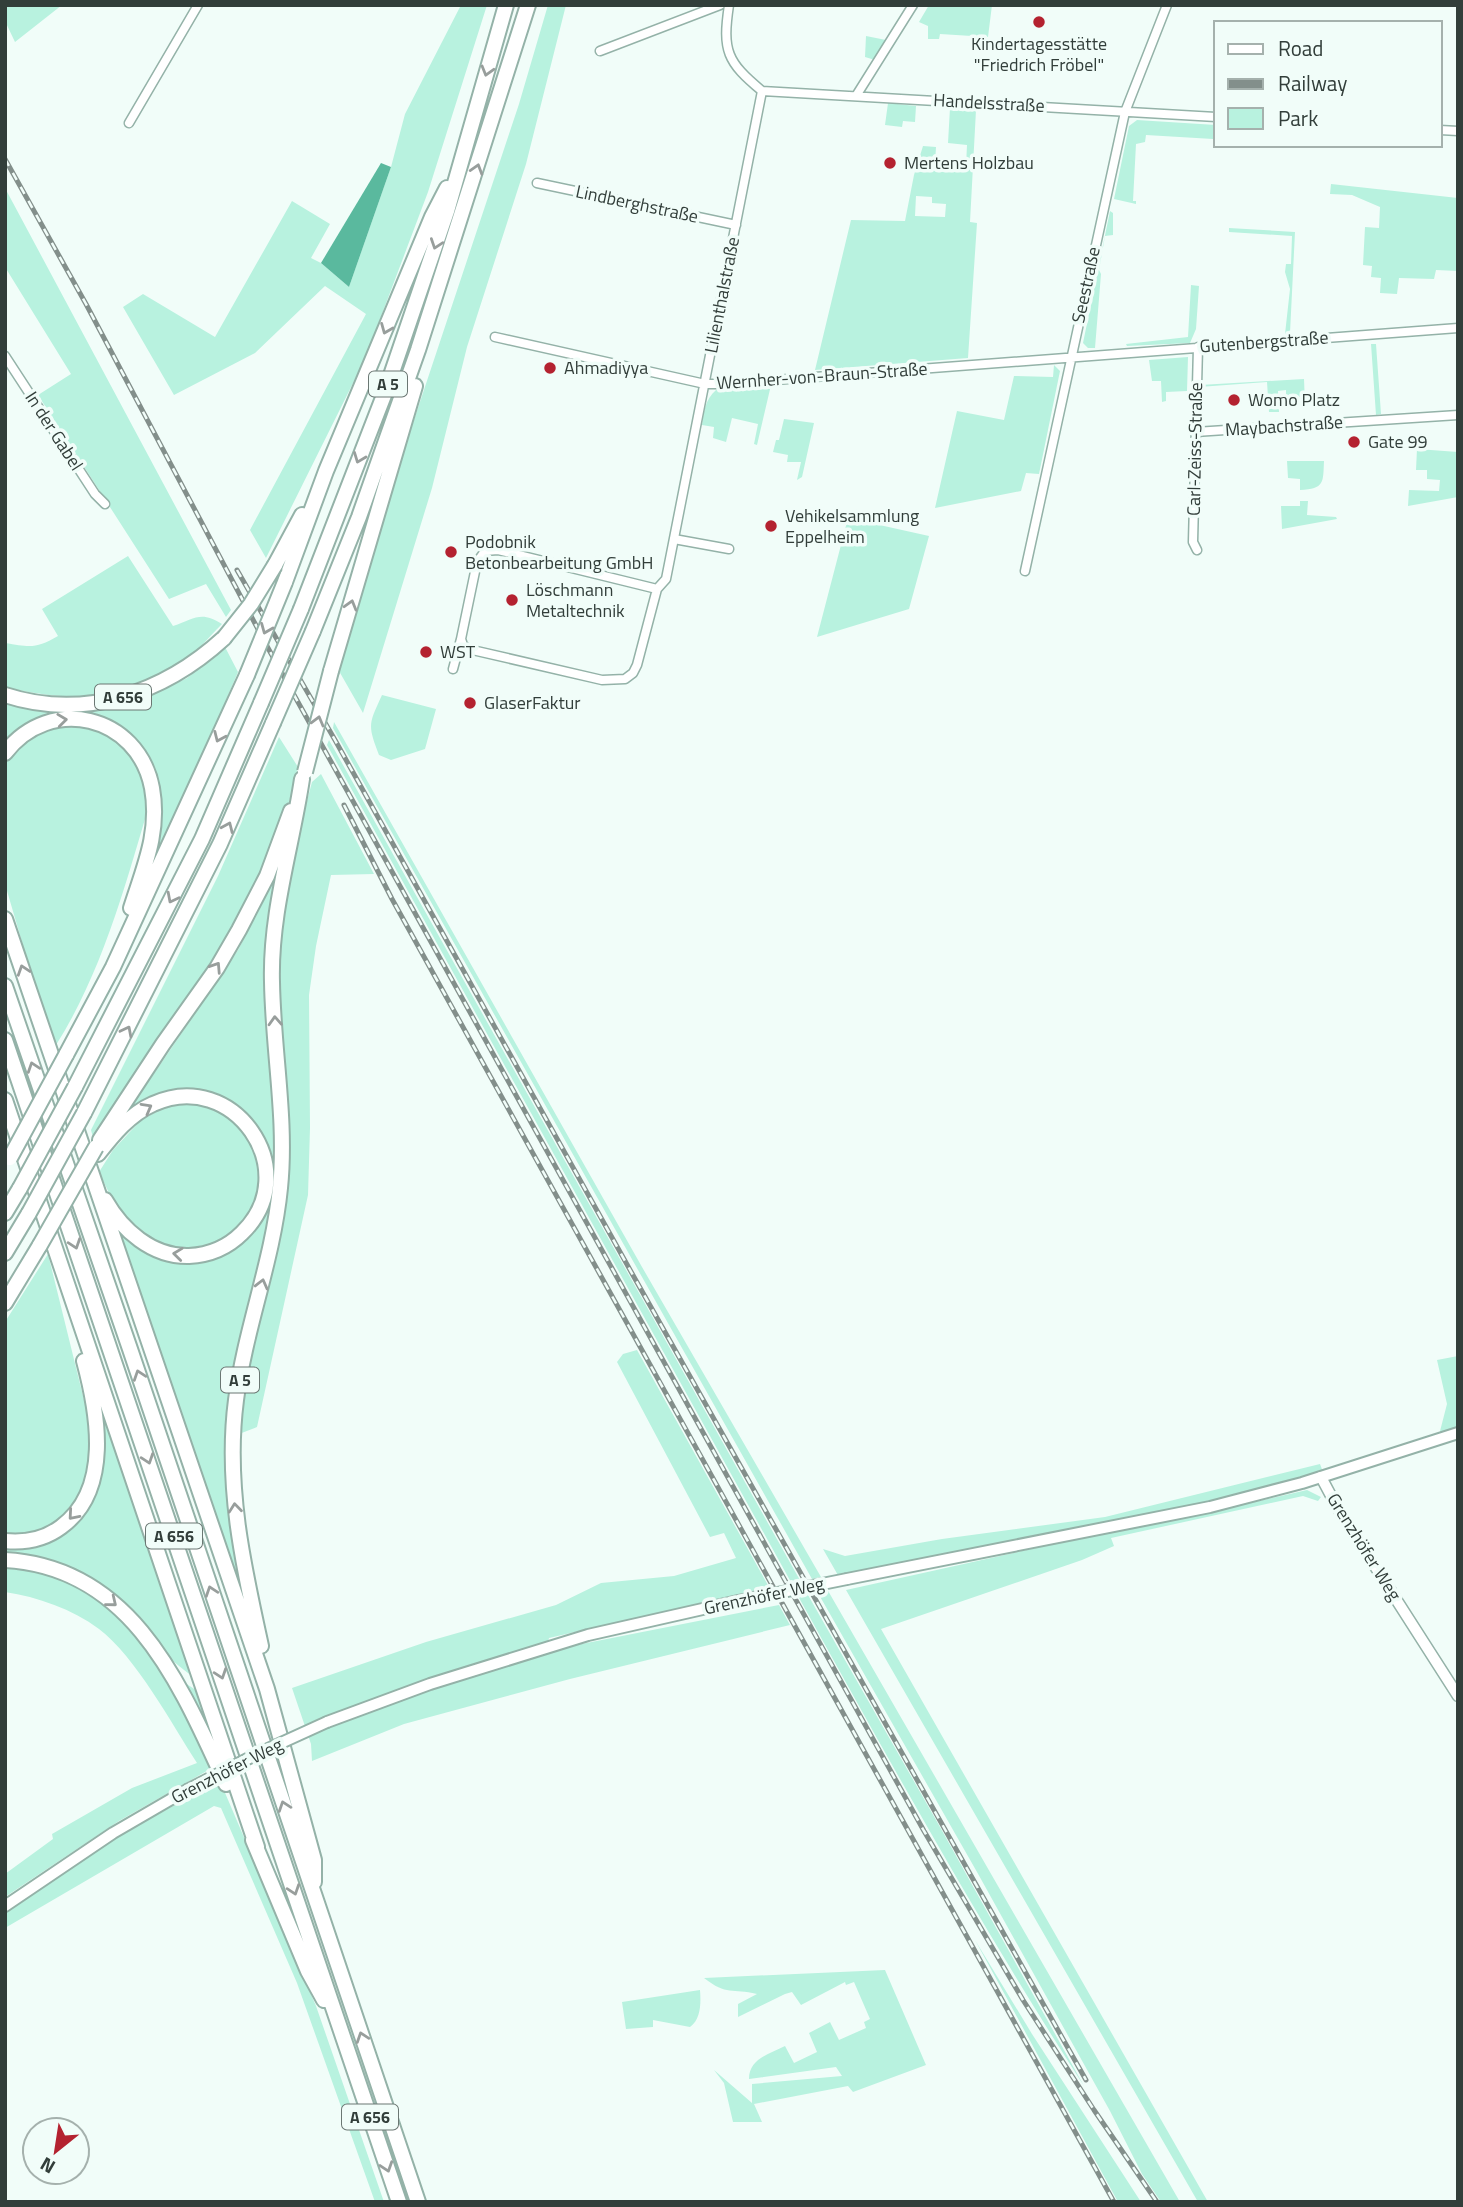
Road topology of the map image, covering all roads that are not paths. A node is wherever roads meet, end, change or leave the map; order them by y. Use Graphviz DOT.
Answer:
graph roads {
  1 [pos="198,5"];
  2 [pos="506,5"];
  3 [pos="528,5"];
  4 [pos="720,5"];
  5 [pos="729,5"];
  6 [pos="913,5"];
  7 [pos="1167,5"];
  8 [pos="600,51"];
  9 [pos="762,92"];
  10 [pos="856,96"];
  11 [pos="1125,112"];
  12 [pos="1214,117"];
  13 [pos="129,122"];
  14 [pos="463,155"];
  15 [pos="537,183"];
  16 [pos="736,225"];
  17 [pos="1458,328"];
  18 [pos="495,337"];
  19 [pos="1198,347"];
  20 [pos="418,351"];
  21 [pos="5,356"];
  22 [pos="1071,357"];
  23 [pos="705,384"];
  24 [pos="1458,415"];
  25 [pos="1195,432"];
  26 [pos="326,471"];
  27 [pos="105,504"];
  28 [pos="674,539"];
  29 [pos="729,550"];
  30 [pos="1197,550"];
  31 [pos="1025,571"];
  32 [pos="657,589"];
  33 [pos="461,639"];
  34 [pos="453,669"];
  35 [pos="5,695"];
  36 [pos="5,753"];
  37 [pos="303,775"];
  38 [pos="6,919"];
  39 [pos="113,967"];
  40 [pos="5,986"];
  41 [pos="5,1040"];
  42 [pos="5,1100"];
  43 [pos="8,1113"];
  44 [pos="97,1151"];
  45 [pos="7,1157"];
  46 [pos="86,1174"];
  47 [pos="5,1213"];
  48 [pos="5,1253"];
  49 [pos="5,1303"];
  50 [pos="75,1308"];
  51 [pos="1458,1433"];
  52 [pos="1321,1477"];
  53 [pos="5,1541"];
  54 [pos="5,1560"];
  55 [pos="267,1689"];
  56 [pos="1458,1696"];
  57 [pos="257,1847"];
  58 [pos="313,1894"];
  59 [pos="5,1906"];
  60 [pos="342,2032"];
  61 [pos="398,2202"];
  62 [pos="418,2202"];
  1 -- 13 [label="street"];
  2 -- 14 [label="highway, A 5, one-way"];
  20 -- 3 [label="highway, A 5, one-way"];
  4 -- 8 [label="street"];
  5 -- 9 [label="street"];
  6 -- 10 [label="street"];
  7 -- 11 [label="street, Seestraße"];
  9 -- 10 [label="street, Handelsstraße"];
  9 -- 16 [label="street, Lilienthalstraße"];
  10 -- 11 [label="street, Handelsstraße"];
  11 -- 12 [label="street, Handelsstraße"];
  11 -- 22 [label="street, Seestraße"];
  14 -- 26 [label="highway, one-way"];
  14 -- 47 [label="highway, A 5, one-way, bridge"];
  15 -- 16 [label="street, Lindberghstraße"];
  16 -- 23 [label="street, Lilienthalstraße"];
  17 -- 19 [label="street, Gutenbergstraße"];
  18 -- 23 [label="street, Wernher-von-Braun-Straße"];
  19 -- 22 [label="street, Gutenbergstraße"];
  19 -- 25 [label="street, Carl-Zeiss-Straße"];
  37 -- 20 [label="highway, A 5, one-way, bridge"];
  48 -- 20 [label="highway, A 5, one-way, bridge"];
  21 -- 27 [label="street, In der Gabel"];
  22 -- 23 [label="street, Wernher-von-Braun-Straße"];
  22 -- 31 [label="street, Seestraße"];
  23 -- 28 [label="street, Lilienthalstraße"];
  24 -- 25 [label="street, Maybachstraße"];
  25 -- 30 [label="street, Carl-Zeiss-Straße"];
  26 -- 35 [label="highway, A 656, bridge"];
  26 -- 39 [label="highway, one-way, bridge"];
  28 -- 29 [label="street"];
  28 -- 32 [label="street, Lilienthalstraße"];
  32 -- 33 [label="street"];
  32 -- 33 [label="street, Lilienthalstraße"];
  33 -- 34 [label="street"];
  36 -- 39 [label="highway, one-way"];
  44 -- 37 [label="highway, A 5, one-way"];
  55 -- 37 [label="highway, A 5, one-way"];
  46 -- 38 [label="highway, one-way"];
  39 -- 45 [label="highway, bridge"];
  58 -- 40 [label="highway, A 656, one-way"];
  41 -- 60 [label="highway, A 656, one-way"];
  42 -- 43 [label="highway"];
  43 -- 50 [label="highway"];
  44 -- 46 [label="highway, bridge"];
  44 -- 46 [label="highway, one-way"];
  46 -- 49 [label="highway, bridge"];
  46 -- 55 [label="highway"];
  50 -- 53 [label="highway, one-way"];
  50 -- 57 [label="highway, A 656"];
  51 -- 52 [label="main road"];
  52 -- 56 [label="street, Grenzhöfer Weg"];
  52 -- 59 [label="main road, Grenzhöfer Weg, bridge"];
  54 -- 57 [label="highway, A 656, one-way"];
  55 -- 58 [label="highway, A 5"];
  57 -- 60 [label="highway, A 656"];
  62 -- 58 [label="highway, A 656, one-way"];
  60 -- 61 [label="highway, A 656, one-way"];
}
